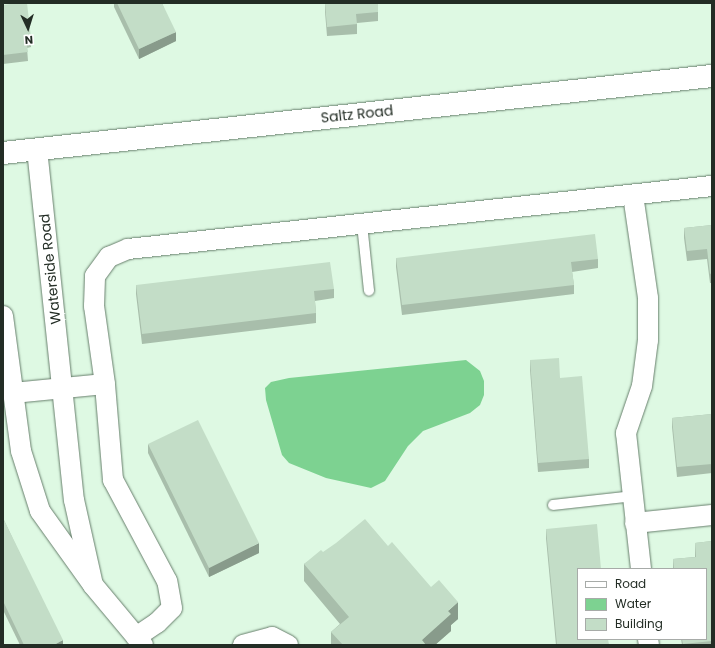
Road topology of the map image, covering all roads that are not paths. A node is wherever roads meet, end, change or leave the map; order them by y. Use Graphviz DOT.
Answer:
graph roads {
  1 [pos="712,76"];
  2 [pos="37,149"];
  3 [pos="3,153"];
  4 [pos="712,186"];
  5 [pos="633,195"];
  6 [pos="362,224"];
  7 [pos="369,291"];
  8 [pos="3,316"];
  9 [pos="105,384"];
  10 [pos="62,389"];
  11 [pos="13,393"];
  12 [pos="633,496"];
  13 [pos="553,505"];
  14 [pos="712,515"];
  15 [pos="636,523"];
  16 [pos="640,568"];
  17 [pos="93,585"];
  18 [pos="140,641"];
  19 [pos="243,645"];
  20 [pos="288,645"];
  1 -- 2 [label="street, Saltz Road"];
  2 -- 3 [label="street, Saltz Road"];
  2 -- 10 [label="street, Waterside Road"];
  4 -- 5 [label="street"];
  5 -- 6 [label="street"];
  5 -- 12 [label="street"];
  6 -- 7 [label="lane"];
  6 -- 9 [label="street"];
  8 -- 11 [label="street, Waterside Road"];
  9 -- 10 [label="street"];
  9 -- 18 [label="street"];
  10 -- 11 [label="street"];
  10 -- 17 [label="street, Waterside Road"];
  11 -- 17 [label="street, Waterside Road"];
  12 -- 13 [label="lane"];
  12 -- 15 [label="street"];
  14 -- 15 [label="street"];
  15 -- 16 [label="street"];
  17 -- 18 [label="street, Waterside Road"];
  19 -- 20 [label="street"];
}
